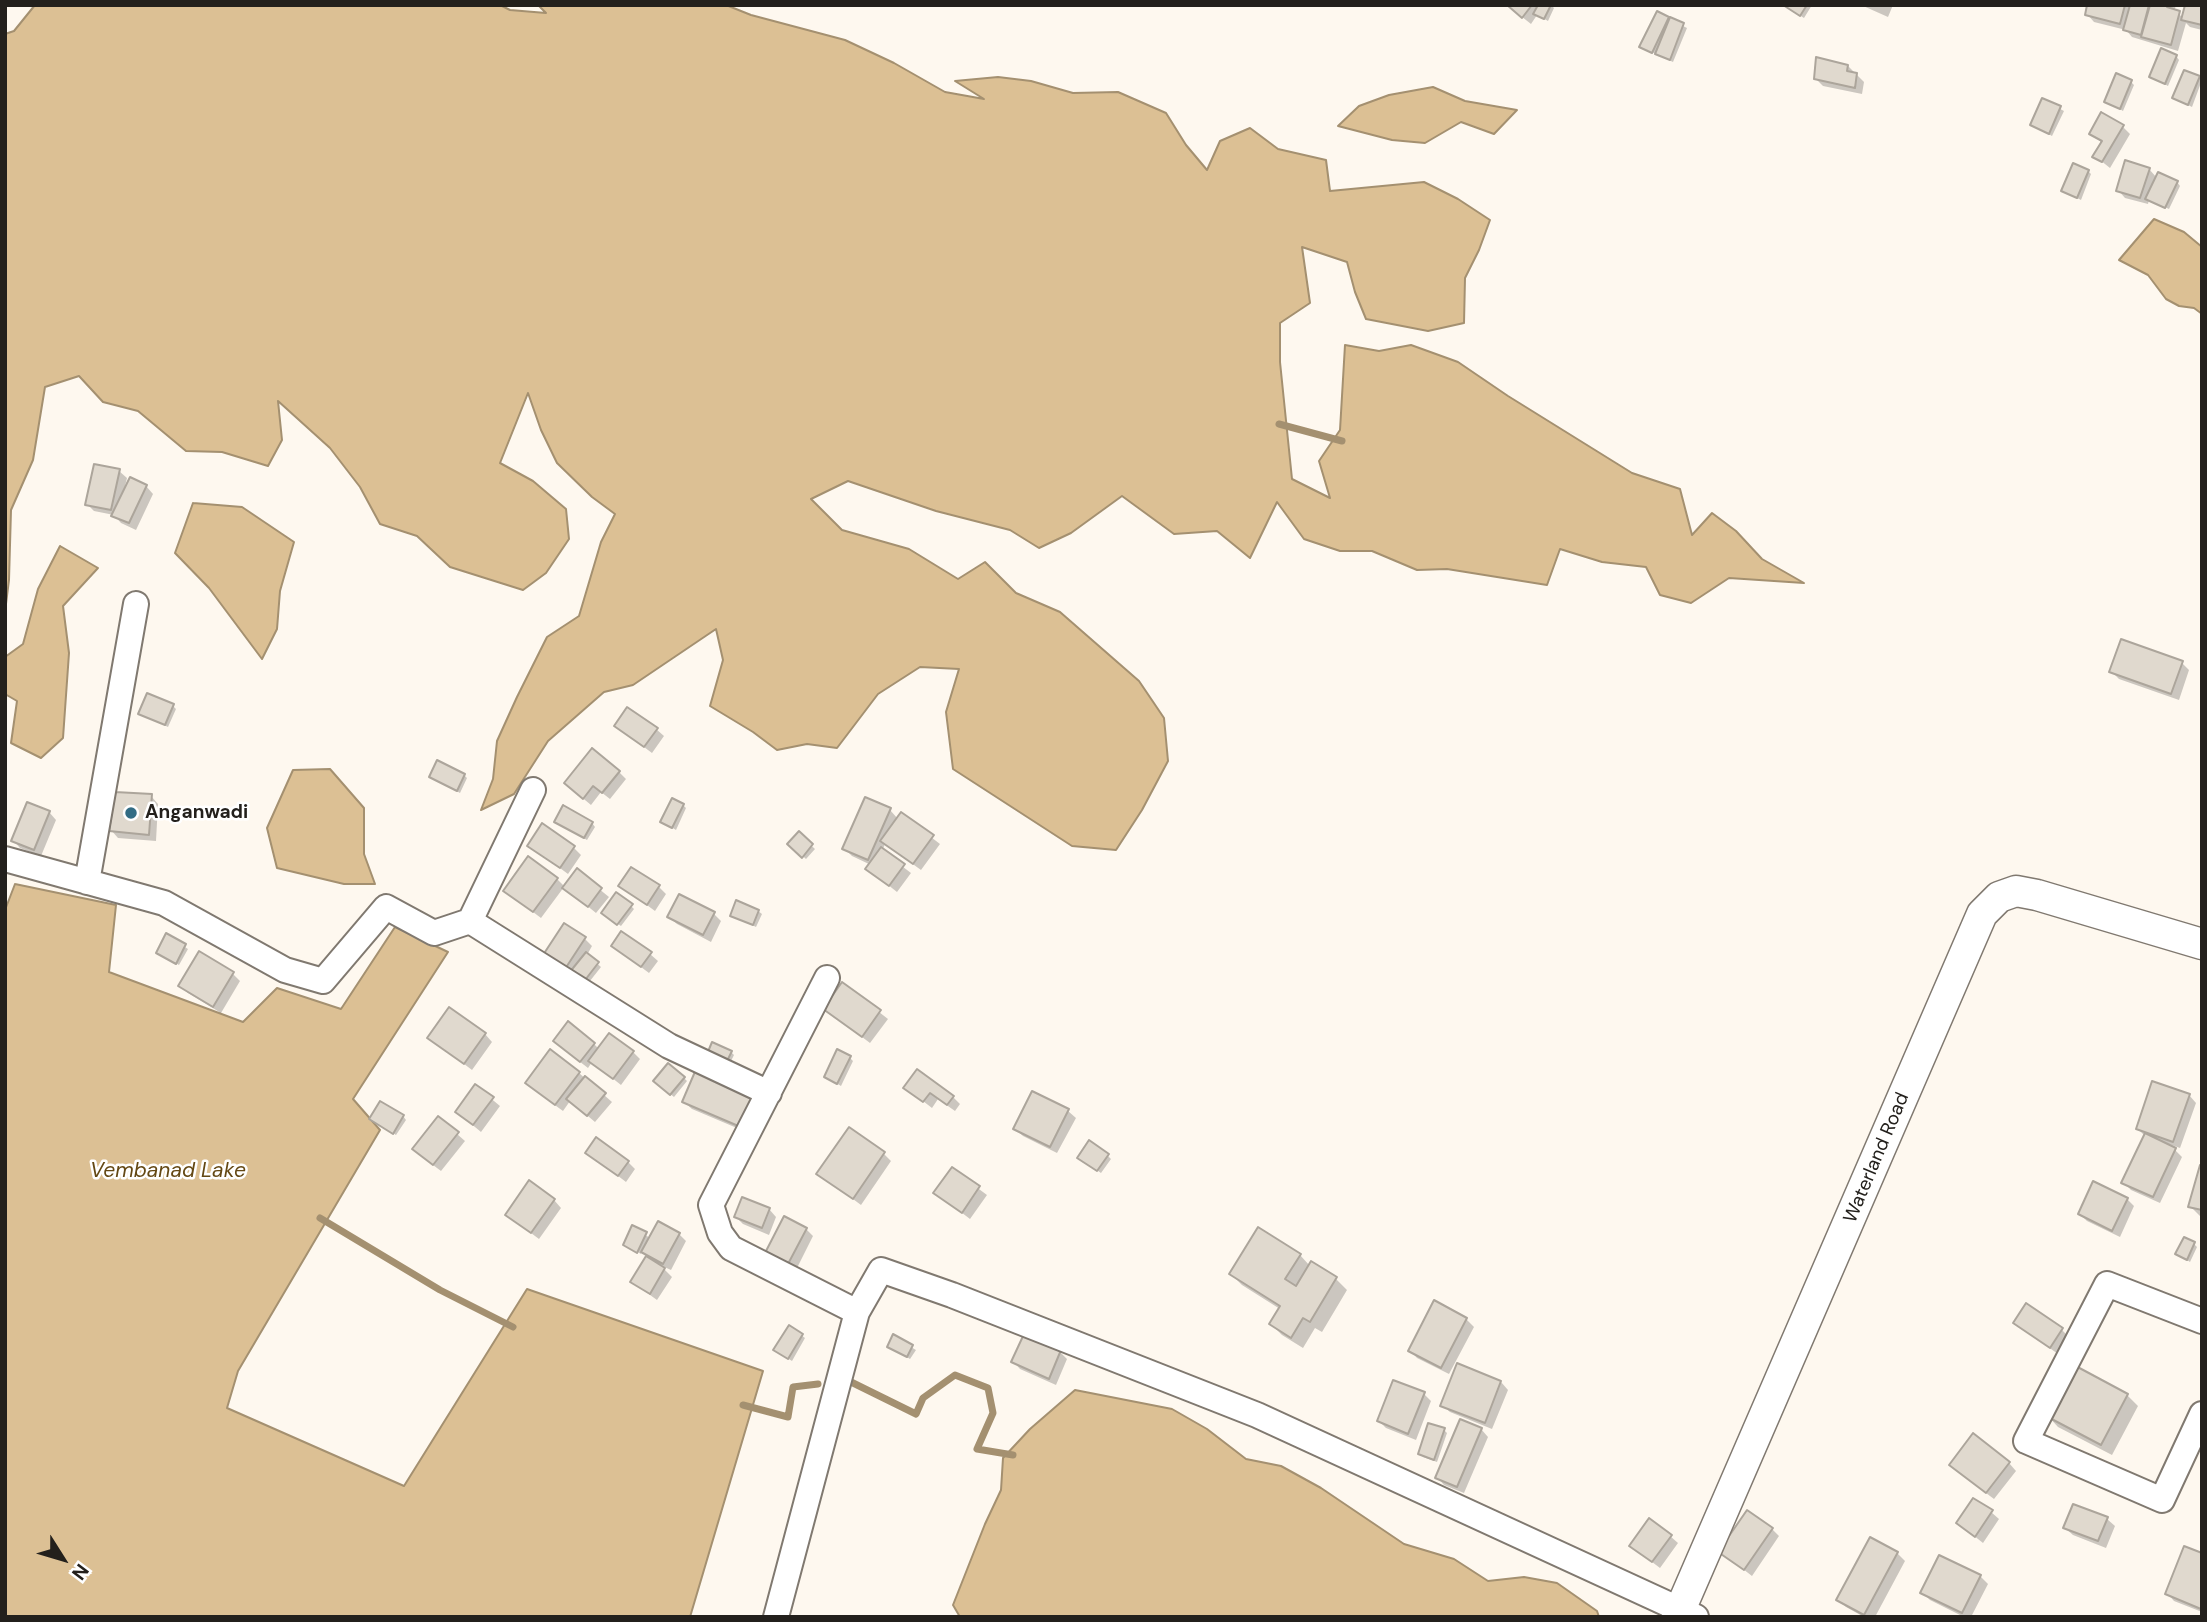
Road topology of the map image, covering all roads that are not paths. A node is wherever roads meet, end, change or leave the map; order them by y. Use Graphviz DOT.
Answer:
graph roads {
  1 [pos="136,604"];
  2 [pos="533,790"];
  3 [pos="5,859"];
  4 [pos="86,882"];
  5 [pos="470,921"];
  6 [pos="2202,944"];
  7 [pos="827,978"];
  8 [pos="769,1093"];
  9 [pos="857,1312"];
  10 [pos="2202,1321"];
  11 [pos="2202,1414"];
  12 [pos="1685,1614"];
  13 [pos="776,1617"];
  1 -- 4 [label="street"];
  2 -- 5 [label="street"];
  3 -- 4 [label="street"];
  4 -- 5 [label="street"];
  5 -- 8 [label="street"];
  6 -- 12 [label="main road, Waterland Road"];
  7 -- 8 [label="street"];
  8 -- 9 [label="street"];
  9 -- 12 [label="street"];
  9 -- 13 [label="street"];
  10 -- 11 [label="street"];
}
